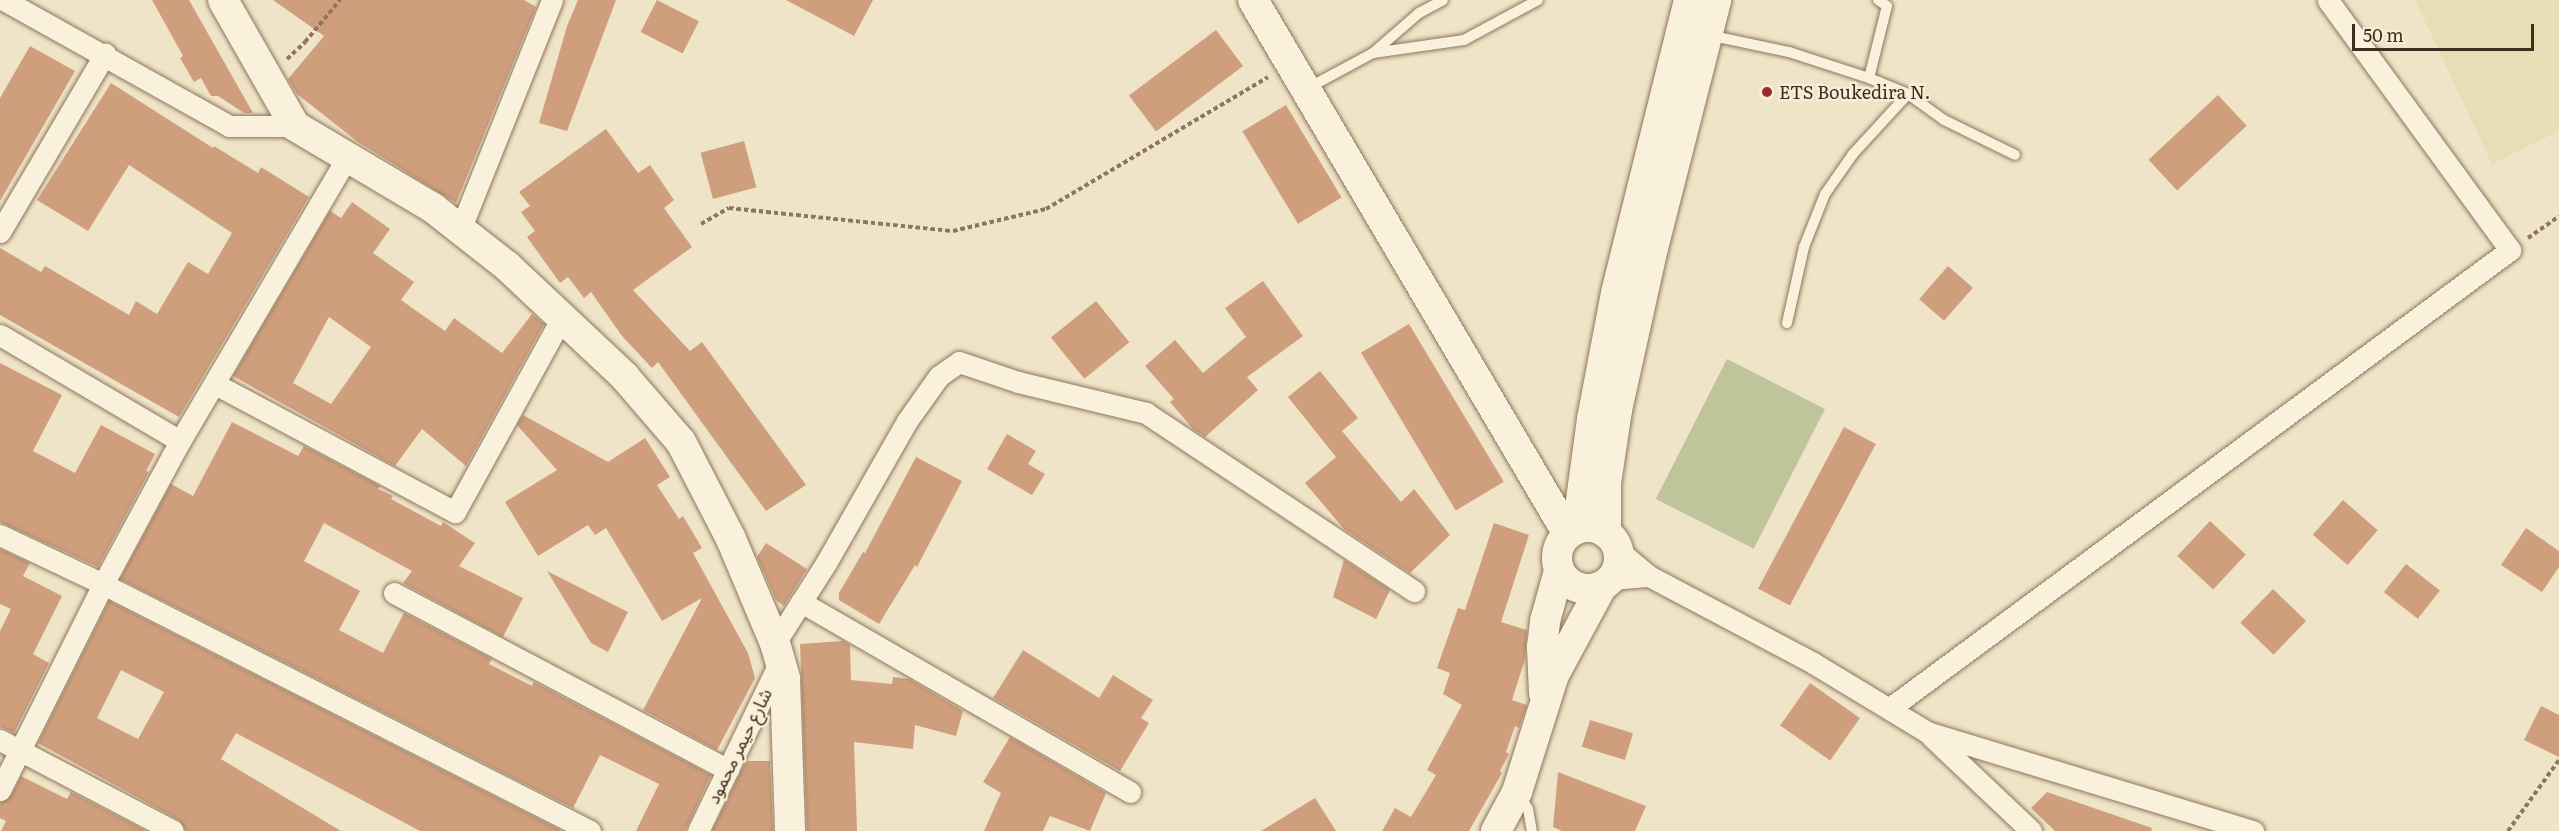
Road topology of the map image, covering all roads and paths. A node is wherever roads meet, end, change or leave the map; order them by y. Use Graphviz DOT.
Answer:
graph roads {
  1 [pos="4,0"];
  2 [pos="223,0"];
  3 [pos="340,0"];
  4 [pos="552,0"];
  5 [pos="1253,0"];
  6 [pos="1443,0"];
  7 [pos="1538,0"];
  8 [pos="1689,0"];
  9 [pos="1716,0"];
  10 [pos="1878,0"];
  11 [pos="2328,0"];
  12 [pos="1707,35"];
  13 [pos="1373,53"];
  14 [pos="105,54"];
  15 [pos="260,64"];
  16 [pos="1300,76"];
  17 [pos="1869,78"];
  18 [pos="1908,94"];
  19 [pos="295,126"];
  20 [pos="2015,155"];
  21 [pos="347,157"];
  22 [pos="2559,216"];
  23 [pos="701,224"];
  24 [pos="460,230"];
  25 [pos="0,232"];
  26 [pos="2510,250"];
  27 [pos="562,317"];
  28 [pos="1787,323"];
  29 [pos="0,335"];
  30 [pos="215,384"];
  31 [pos="180,441"];
  32 [pos="1583,482"];
  33 [pos="1539,485"];
  34 [pos="1572,531"];
  35 [pos="0,535"];
  36 [pos="1612,542"];
  37 [pos="1559,571"];
  38 [pos="1649,576"];
  39 [pos="1606,583"];
  40 [pos="103,584"];
  41 [pos="1414,591"];
  42 [pos="394,593"];
  43 [pos="801,602"];
  44 [pos="777,652"];
  45 [pos="1544,699"];
  46 [pos="1890,708"];
  47 [pos="1927,732"];
  48 [pos="0,740"];
  49 [pos="19,750"];
  50 [pos="2559,760"];
  51 [pos="728,770"];
  52 [pos="0,790"];
  53 [pos="1130,792"];
  54 [pos="1516,792"];
  55 [pos="173,831"];
  56 [pos="590,831"];
  57 [pos="698,831"];
  58 [pos="790,831"];
  59 [pos="1496,831"];
  60 [pos="1532,831"];
  61 [pos="2031,831"];
  62 [pos="2253,831"];
  63 [pos="2508,831"];
  1 -- 14 [label="street"];
  2 -- 15 [label="main road"];
  3 -- 15 [label="path"];
  4 -- 24 [label="street"];
  5 -- 16 [label="main road"];
  6 -- 13 [label="lane"];
  7 -- 13 [label="lane"];
  8 -- 32 [label="main road"];
  9 -- 12 [label="main road"];
  10 -- 17 [label="lane"];
  11 -- 26 [label="street"];
  12 -- 17 [label="lane"];
  12 -- 36 [label="main road"];
  13 -- 16 [label="lane"];
  14 -- 19 [label="street"];
  14 -- 25 [label="street"];
  15 -- 19 [label="main road"];
  16 -- 23 [label="path"];
  16 -- 33 [label="main road"];
  17 -- 18 [label="lane"];
  18 -- 20 [label="lane"];
  18 -- 28 [label="lane"];
  19 -- 21 [label="main road"];
  21 -- 24 [label="main road"];
  21 -- 30 [label="street"];
  22 -- 26 [label="path"];
  24 -- 27 [label="main road"];
  26 -- 46 [label="street"];
  27 -- 30 [label="street"];
  27 -- 44 [label="main road"];
  29 -- 31 [label="street"];
  30 -- 31 [label="street"];
  31 -- 40 [label="street"];
  32 -- 33 [label="main road"];
  32 -- 34 [label="main road"];
  33 -- 34 [label="main road"];
  34 -- 36 [label="main road"];
  34 -- 37 [label="main road"];
  35 -- 40 [label="street"];
  36 -- 38 [label="street"];
  36 -- 39 [label="main road"];
  37 -- 39 [label="main road"];
  37 -- 45 [label="main road"];
  38 -- 39 [label="street"];
  38 -- 46 [label="street"];
  39 -- 45 [label="main road"];
  40 -- 49 [label="street"];
  40 -- 56 [label="street"];
  41 -- 43 [label="street, شارع حيمر محمود"];
  42 -- 51 [label="street"];
  43 -- 44 [label="street, شارع حيمر محمود"];
  43 -- 53 [label="street"];
  44 -- 51 [label="street, شارع حيمر محمود"];
  44 -- 58 [label="main road"];
  45 -- 54 [label="main road"];
  46 -- 47 [label="street"];
  47 -- 61 [label="street"];
  47 -- 62 [label="street"];
  48 -- 49 [label="street"];
  49 -- 52 [label="street"];
  49 -- 55 [label="street"];
  50 -- 63 [label="path"];
  51 -- 57 [label="street, شارع حيمر محمود"];
  54 -- 59 [label="main road"];
  54 -- 60 [label="lane"];
}
